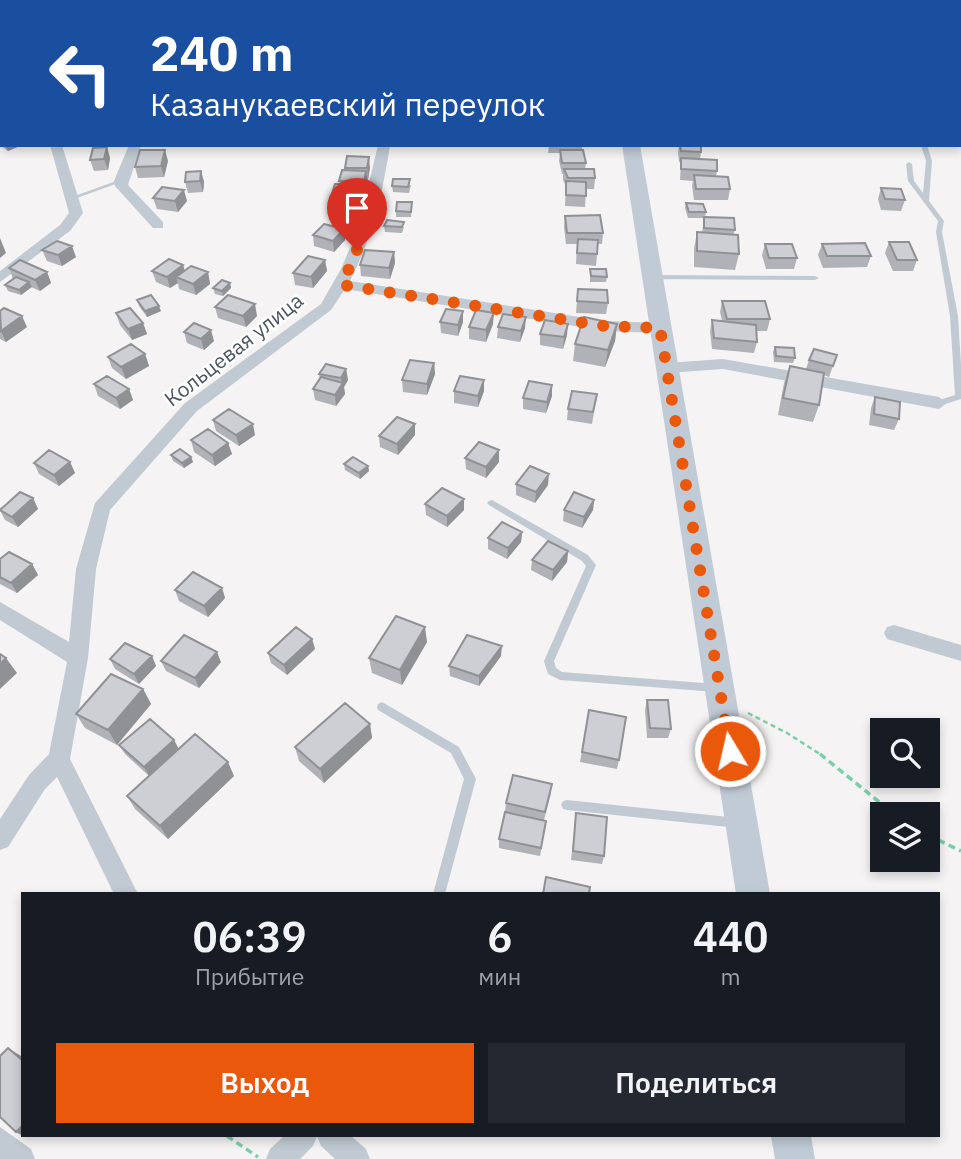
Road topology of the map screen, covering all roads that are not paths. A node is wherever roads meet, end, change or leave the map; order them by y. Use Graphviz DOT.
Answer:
graph roads {
  1 [pos="57,147"];
  2 [pos="134,147"];
  3 [pos="384,147"];
  4 [pos="631,147"];
  5 [pos="924,147"];
  6 [pos="909,164"];
  7 [pos="121,181"];
  8 [pos="72,198"];
  9 [pos="926,201"];
  10 [pos="159,225"];
  11 [pos="652,277"];
  12 [pos="0,278"];
  13 [pos="815,278"];
  14 [pos="342,285"];
  15 [pos="660,328"];
  16 [pos="667,368"];
  17 [pos="939,403"];
  18 [pos="492,503"];
  19 [pos="0,610"];
  20 [pos="894,633"];
  21 [pos="961,653"];
  22 [pos="78,658"];
  23 [pos="722,696"];
  24 [pos="382,707"];
  25 [pos="59,759"];
  26 [pos="567,805"];
  27 [pos="742,823"];
  28 [pos="0,839"];
  29 [pos="125,892"];
  30 [pos="440,892"];
  31 [pos="753,892"];
  32 [pos="302,1137"];
  33 [pos="332,1137"];
  34 [pos="791,1137"];
  35 [pos="0,1141"];
  36 [pos="21,1159"];
  37 [pos="279,1159"];
  38 [pos="356,1159"];
  39 [pos="794,1159"];
  1 -- 8 [label="street"];
  2 -- 7 [label="street"];
  3 -- 14 [label="street, Кольцевая улица"];
  4 -- 11 [label="street"];
  5 -- 9 [label="lane"];
  6 -- 9 [label="lane"];
  7 -- 8 [label="lane"];
  7 -- 10 [label="street"];
  8 -- 12 [label="street"];
  9 -- 17 [label="lane"];
  11 -- 13 [label="lane"];
  11 -- 15 [label="street"];
  14 -- 15 [label="street"];
  14 -- 22 [label="street, Кольцевая улица"];
  15 -- 16 [label="street"];
  16 -- 17 [label="street"];
  16 -- 23 [label="street"];
  18 -- 23 [label="lane"];
  19 -- 22 [label="street"];
  20 -- 21 [label="street"];
  22 -- 25 [label="street, Кольцевая улица"];
  23 -- 27 [label="street"];
  24 -- 30 [label="lane"];
  25 -- 28 [label="street"];
  25 -- 29 [label="street"];
  26 -- 27 [label="lane"];
  27 -- 31 [label="street"];
  32 -- 37 [label="street"];
  33 -- 38 [label="street"];
  34 -- 39 [label="street"];
  35 -- 36 [label="street"];
}
